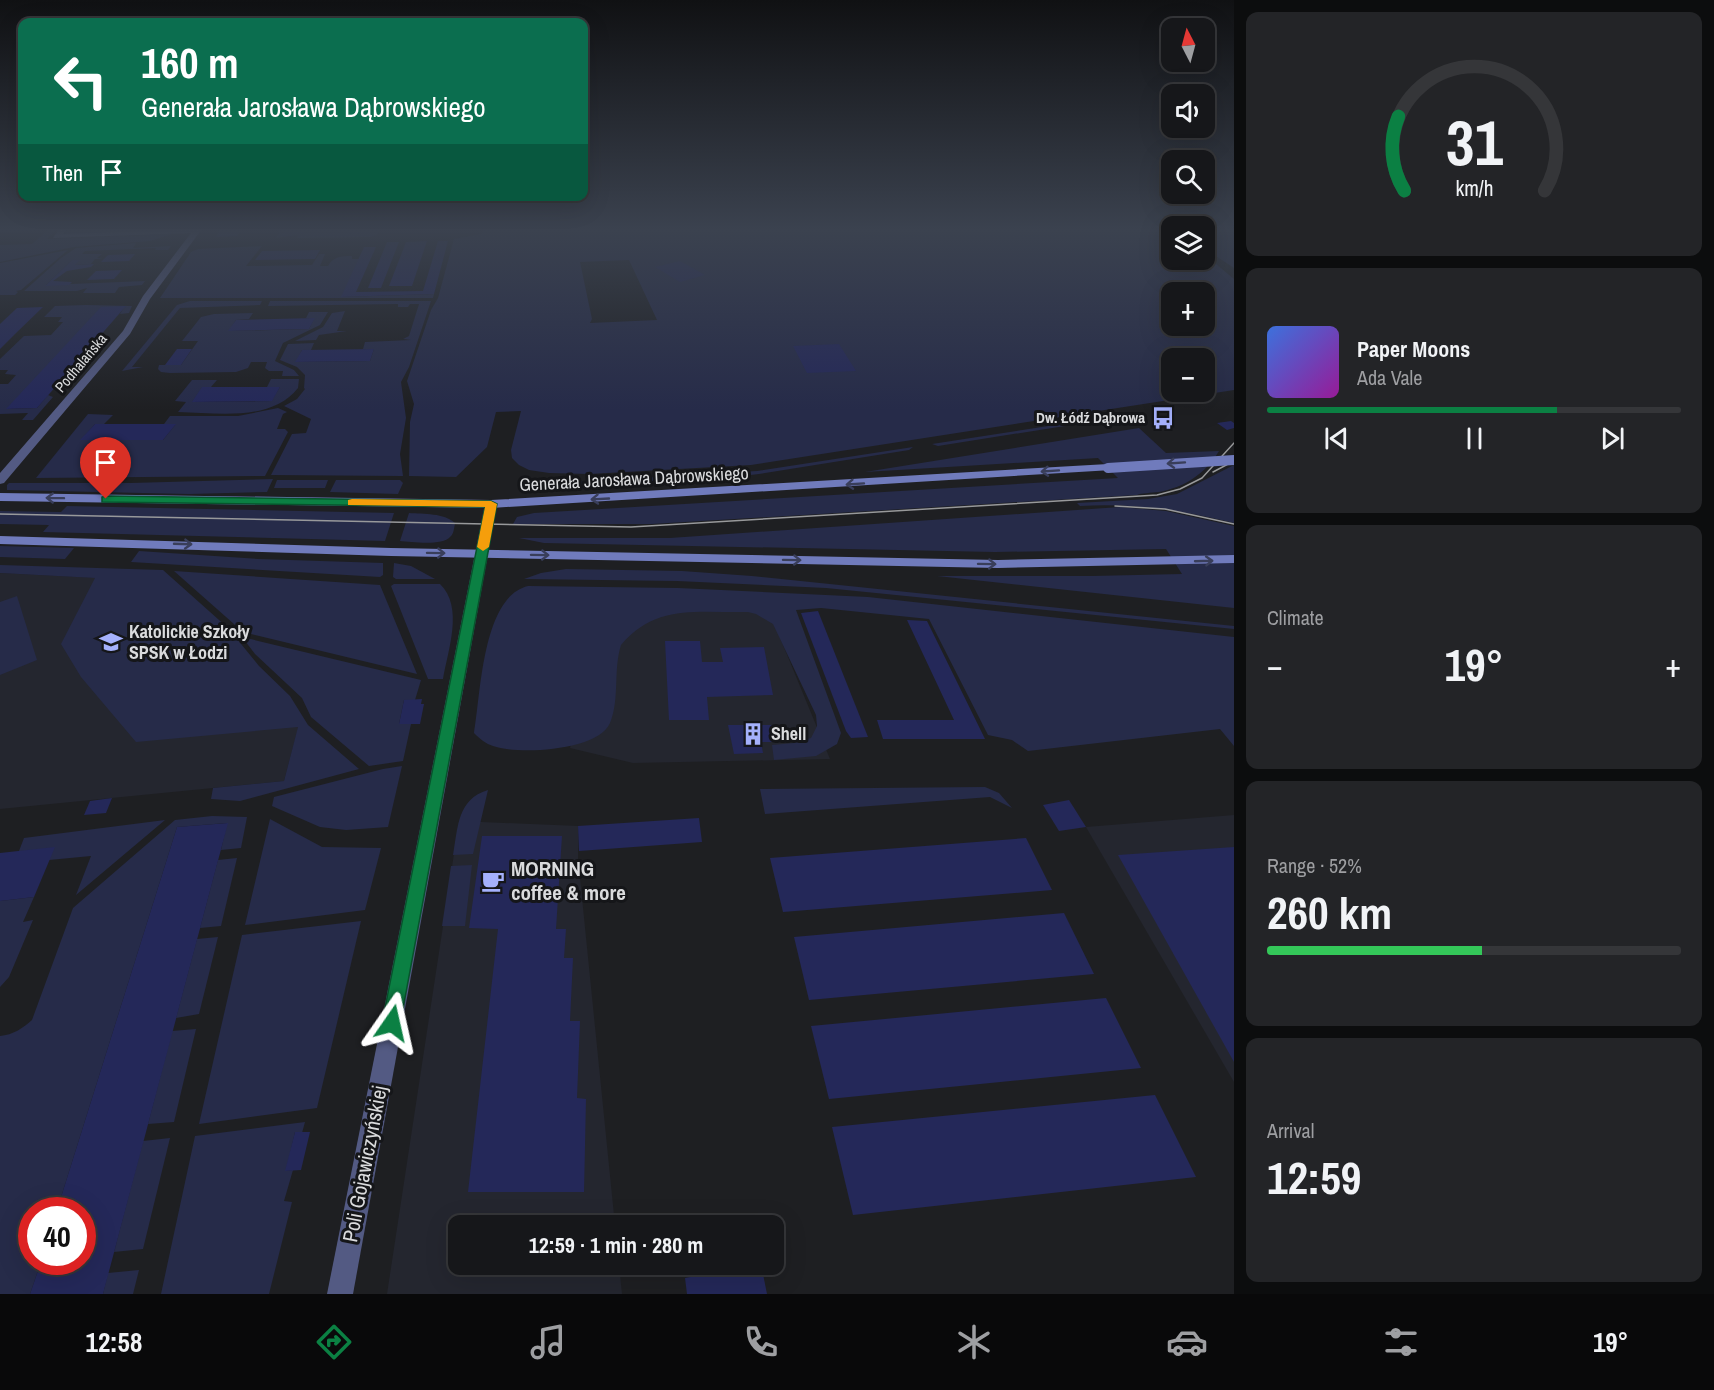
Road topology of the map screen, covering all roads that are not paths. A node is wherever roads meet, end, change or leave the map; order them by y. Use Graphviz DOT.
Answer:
graph roads {
  1 [pos="153,289"];
  2 [pos="1234,460"];
  3 [pos="0,480"];
  4 [pos="0,497"];
  5 [pos="491,504"];
  6 [pos="0,540"];
  7 [pos="481,554"];
  8 [pos="1234,559"];
  9 [pos="340,1294"];
  1 -- 3 [label="street, Podhalańska"];
  2 -- 5 [label="main road, Generała Jarosława Dąbrowskiego, one-way, bridge"];
  5 -- 4 [label="main road, Generała Jarosława Dąbrowskiego, one-way"];
  5 -- 7 [label="street, Poli Gojawiczyńskiej"];
  6 -- 7 [label="main road, one-way"];
  7 -- 8 [label="main road, one-way"];
  7 -- 9 [label="street, Poli Gojawiczyńskiej"];
}
